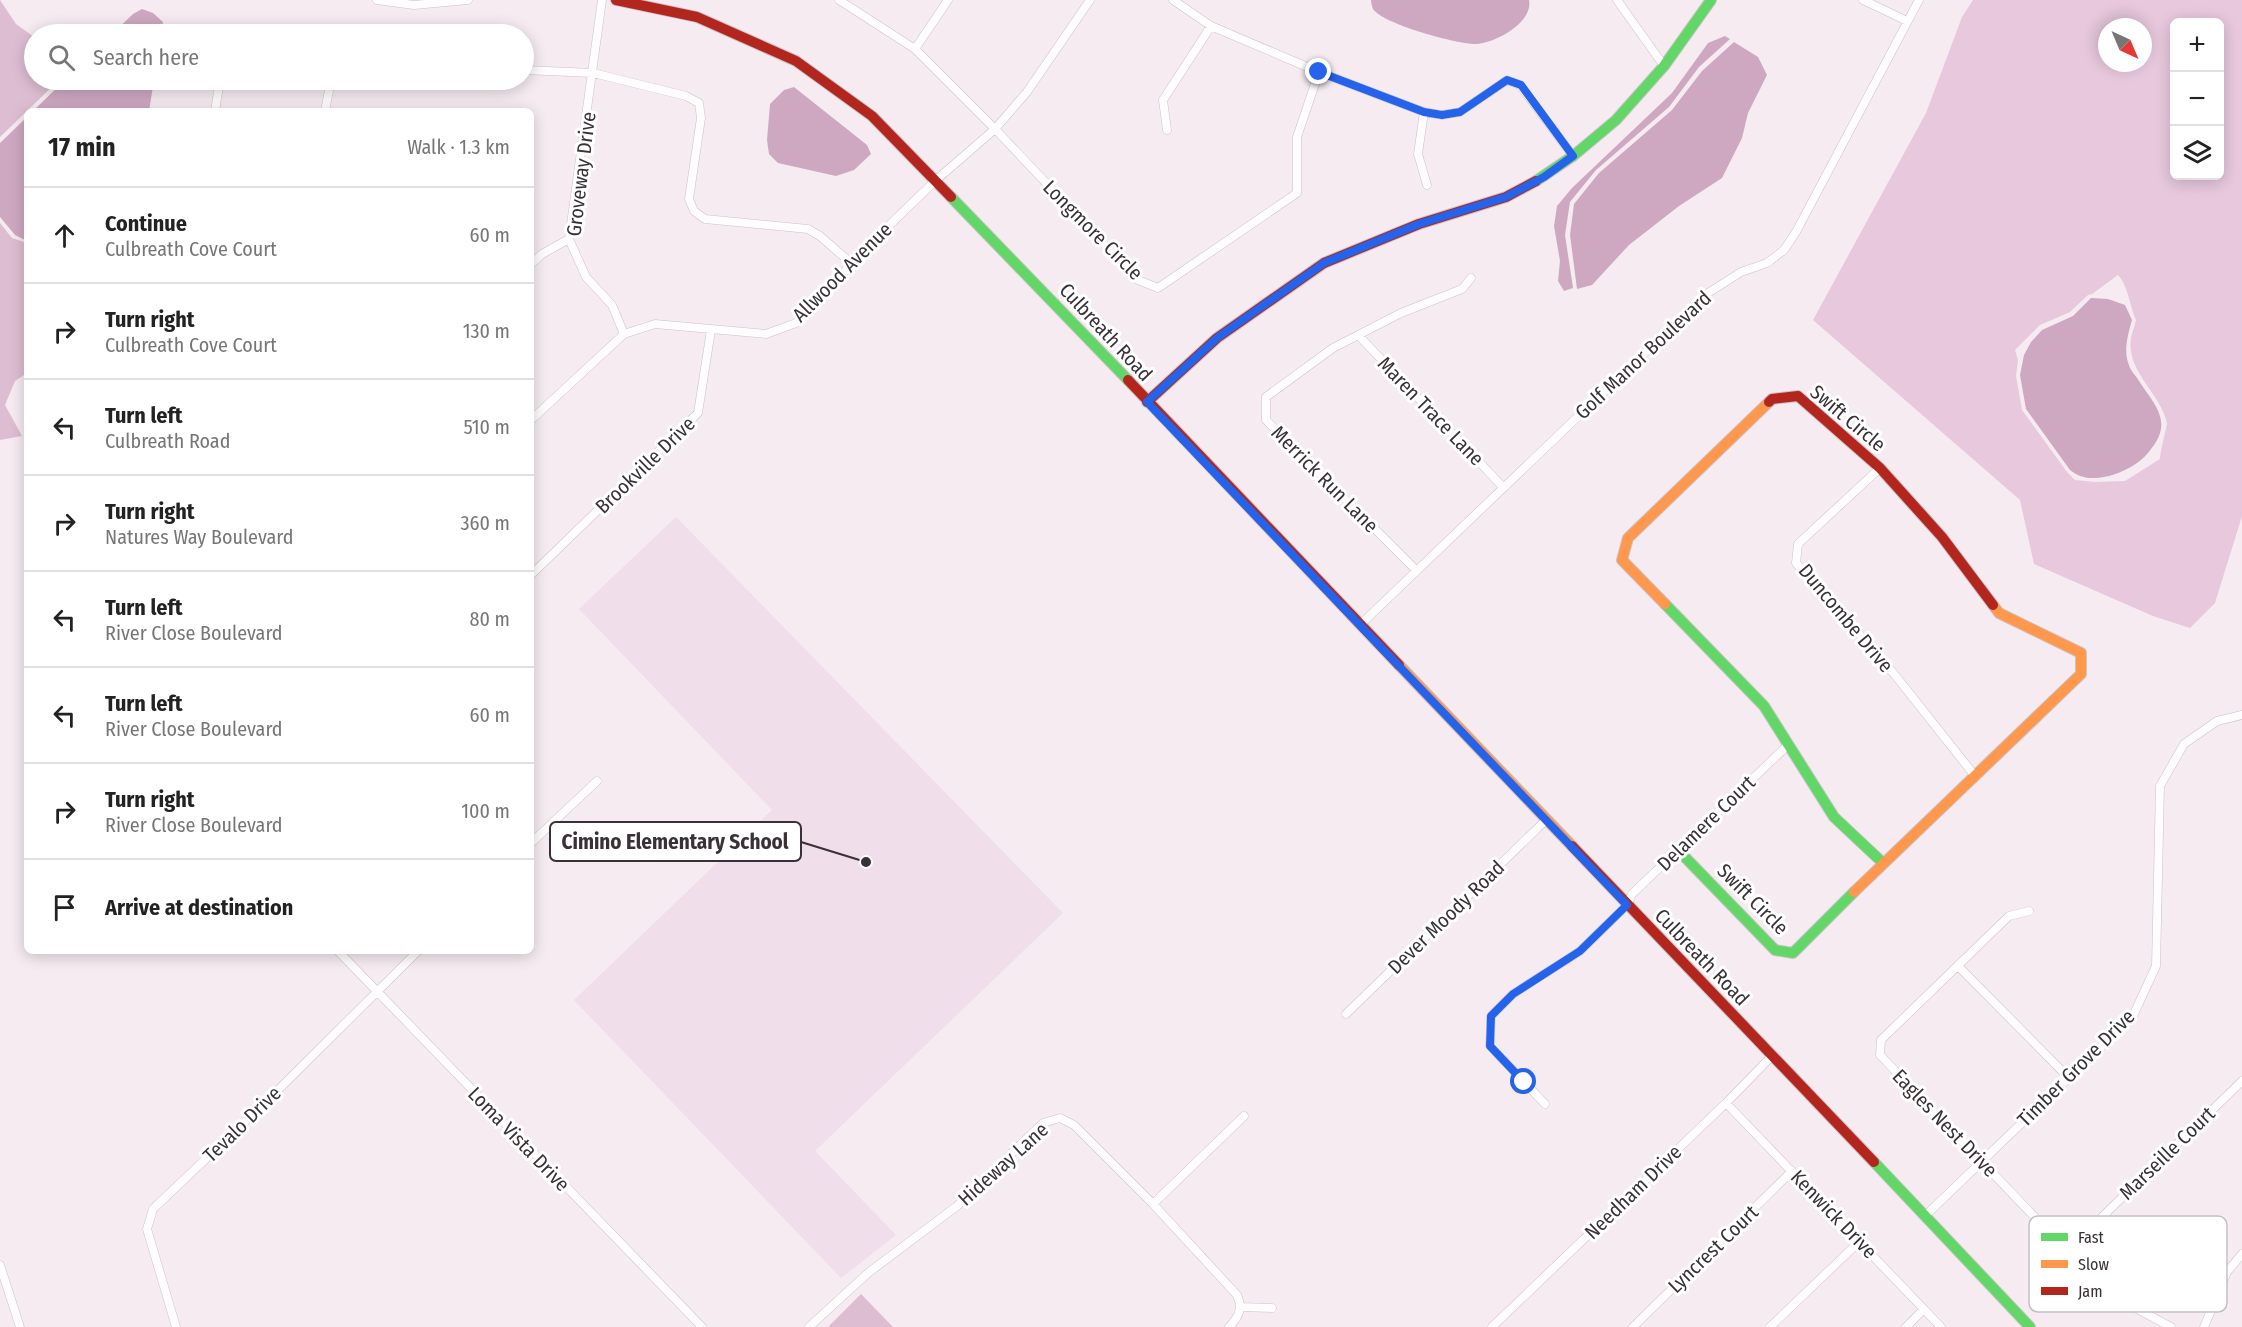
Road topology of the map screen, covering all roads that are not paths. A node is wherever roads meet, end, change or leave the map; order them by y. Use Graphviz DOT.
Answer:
graph roads {
  1 [pos="377,0"];
  2 [pos="468,0"];
  3 [pos="602,0"];
  4 [pos="616,0"];
  5 [pos="839,0"];
  6 [pos="948,0"];
  7 [pos="1090,0"];
  8 [pos="1173,0"];
  9 [pos="1711,0"];
  10 [pos="1863,0"];
  11 [pos="1919,0"];
  12 [pos="1620,2"];
  13 [pos="1907,21"];
  14 [pos="1211,26"];
  15 [pos="915,49"];
  16 [pos="1664,66"];
  17 [pos="534,70"];
  18 [pos="1319,72"];
  19 [pos="593,73"];
  20 [pos="218,90"];
  21 [pos="329,90"];
  22 [pos="215,108"];
  23 [pos="326,108"];
  24 [pos="1424,112"];
  25 [pos="995,129"];
  26 [pos="1167,130"];
  27 [pos="1573,156"];
  28 [pos="935,181"];
  29 [pos="1427,185"];
  30 [pos="569,239"];
  31 [pos="534,261"];
  32 [pos="852,264"];
  33 [pos="1471,278"];
  34 [pos="711,330"];
  35 [pos="624,334"];
  36 [pos="1359,336"];
  37 [pos="1147,402"];
  38 [pos="534,417"];
  39 [pos="1880,468"];
  40 [pos="1503,487"];
  41 [pos="1416,570"];
  42 [pos="534,572"];
  43 [pos="1360,625"];
  44 [pos="2242,715"];
  45 [pos="1789,744"];
  46 [pos="1975,776"];
  47 [pos="597,781"];
  48 [pos="1546,820"];
  49 [pos="534,840"];
  50 [pos="1678,850"];
  51 [pos="1883,863"];
  52 [pos="1627,905"];
  53 [pos="2029,911"];
  54 [pos="341,954"];
  55 [pos="415,954"];
  56 [pos="1958,966"];
  57 [pos="375,991"];
  58 [pos="1346,1014"];
  59 [pos="1772,1056"];
  60 [pos="2068,1077"];
  61 [pos="2242,1081"];
  62 [pos="1726,1103"];
  63 [pos="1545,1104"];
  64 [pos="1244,1116"];
  65 [pos="1983,1162"];
  66 [pos="1792,1171"];
  67 [pos="1153,1204"];
  68 [pos="1926,1215"];
  69 [pos="2034,1216"];
  70 [pos="2103,1216"];
  71 [pos="1860,1241"];
  72 [pos="2242,1254"];
  73 [pos="0,1265"];
  74 [pos="2227,1272"];
  75 [pos="1240,1307"];
  76 [pos="1272,1308"];
  77 [pos="1923,1309"];
  78 [pos="2143,1312"];
  79 [pos="2210,1312"];
  80 [pos="20,1327"];
  81 [pos="176,1327"];
  82 [pos="702,1327"];
  83 [pos="809,1327"];
  84 [pos="1229,1327"];
  85 [pos="1492,1327"];
  86 [pos="1633,1327"];
  87 [pos="1770,1327"];
  88 [pos="1906,1327"];
  89 [pos="1941,1327"];
  90 [pos="2030,1327"];
  91 [pos="2171,1327"];
  92 [pos="2204,1327"];
  1 -- 2 [label="street"];
  3 -- 19 [label="street, Groveway Drive"];
  4 -- 28 [label="street, Culbreath Road"];
  5 -- 15 [label="street, Longmore Circle"];
  6 -- 15 [label="street"];
  7 -- 25 [label="street, Allwood Avenue"];
  8 -- 14 [label="street"];
  9 -- 16 [label="street"];
  10 -- 13 [label="street"];
  11 -- 13 [label="street, Golf Manor Boulevard"];
  12 -- 16 [label="street"];
  13 -- 40 [label="street, Golf Manor Boulevard"];
  14 -- 18 [label="street"];
  14 -- 26 [label="street"];
  15 -- 25 [label="street, Longmore Circle"];
  16 -- 27 [label="street"];
  17 -- 19 [label="street"];
  18 -- 24 [label="street"];
  18 -- 25 [label="street, Longmore Circle"];
  19 -- 30 [label="street, Groveway Drive"];
  19 -- 32 [label="street"];
  20 -- 22 [label="street"];
  21 -- 23 [label="street"];
  24 -- 27 [label="street"];
  24 -- 29 [label="street"];
  25 -- 28 [label="street, Allwood Avenue"];
  27 -- 37 [label="street"];
  28 -- 32 [label="street, Allwood Avenue"];
  28 -- 37 [label="street, Culbreath Road"];
  30 -- 31 [label="street"];
  30 -- 35 [label="street, Groveway Drive"];
  32 -- 34 [label="street, Allwood Avenue"];
  33 -- 36 [label="street, Merrick Run Lane"];
  34 -- 35 [label="street, Allwood Avenue"];
  34 -- 42 [label="street, Brookville Drive"];
  35 -- 38 [label="street, Allwood Avenue"];
  36 -- 40 [label="street, Maren Trace Lane"];
  36 -- 41 [label="street, Merrick Run Lane"];
  37 -- 43 [label="street, Culbreath Road"];
  39 -- 45 [label="street, Swift Circle"];
  39 -- 46 [label="street, Duncombe Drive"];
  39 -- 46 [label="street, Swift Circle"];
  40 -- 41 [label="street, Golf Manor Boulevard"];
  41 -- 43 [label="street, Golf Manor Boulevard"];
  43 -- 48 [label="street, Culbreath Road"];
  44 -- 60 [label="street, Timber Grove Drive"];
  45 -- 50 [label="street, Delamere Court"];
  45 -- 51 [label="street, Swift Circle"];
  46 -- 51 [label="street, Swift Circle"];
  47 -- 49 [label="street"];
  48 -- 52 [label="street, Culbreath Road"];
  48 -- 58 [label="street, Dever Moody Road"];
  50 -- 51 [label="street, Swift Circle"];
  50 -- 52 [label="street, Delamere Court"];
  52 -- 59 [label="street, Culbreath Road"];
  52 -- 63 [label="street, Delamere Court"];
  53 -- 56 [label="street, Eagles Nest Drive"];
  54 -- 57 [label="street, Loma Vista Drive"];
  55 -- 57 [label="street, Tevalo Drive"];
  56 -- 60 [label="street"];
  56 -- 65 [label="street, Eagles Nest Drive"];
  57 -- 81 [label="street, Tevalo Drive"];
  57 -- 82 [label="street, Loma Vista Drive"];
  59 -- 62 [label="street, Needham Drive"];
  59 -- 68 [label="street, Culbreath Road"];
  60 -- 65 [label="street, Timber Grove Drive"];
  61 -- 70 [label="street, Marseille Court"];
  62 -- 66 [label="street, Kenwick Drive"];
  62 -- 85 [label="street, Needham Drive"];
  64 -- 67 [label="street"];
  65 -- 68 [label="street, Timber Grove Drive"];
  65 -- 69 [label="street, Eagles Nest Drive"];
  66 -- 71 [label="street, Kenwick Drive"];
  66 -- 86 [label="street, Lyncrest Court"];
  67 -- 75 [label="street, Hideway Lane"];
  67 -- 83 [label="street, Hideway Lane"];
  68 -- 90 [label="street, Culbreath Road"];
  71 -- 77 [label="street, Kenwick Drive"];
  71 -- 87 [label="street"];
  72 -- 74 [label="street"];
  73 -- 80 [label="street"];
  75 -- 76 [label="street"];
  75 -- 84 [label="street"];
  77 -- 88 [label="street"];
  77 -- 89 [label="street, Kenwick Drive"];
  78 -- 91 [label="street, Eagles Nest Drive"];
  79 -- 92 [label="street"];
}
